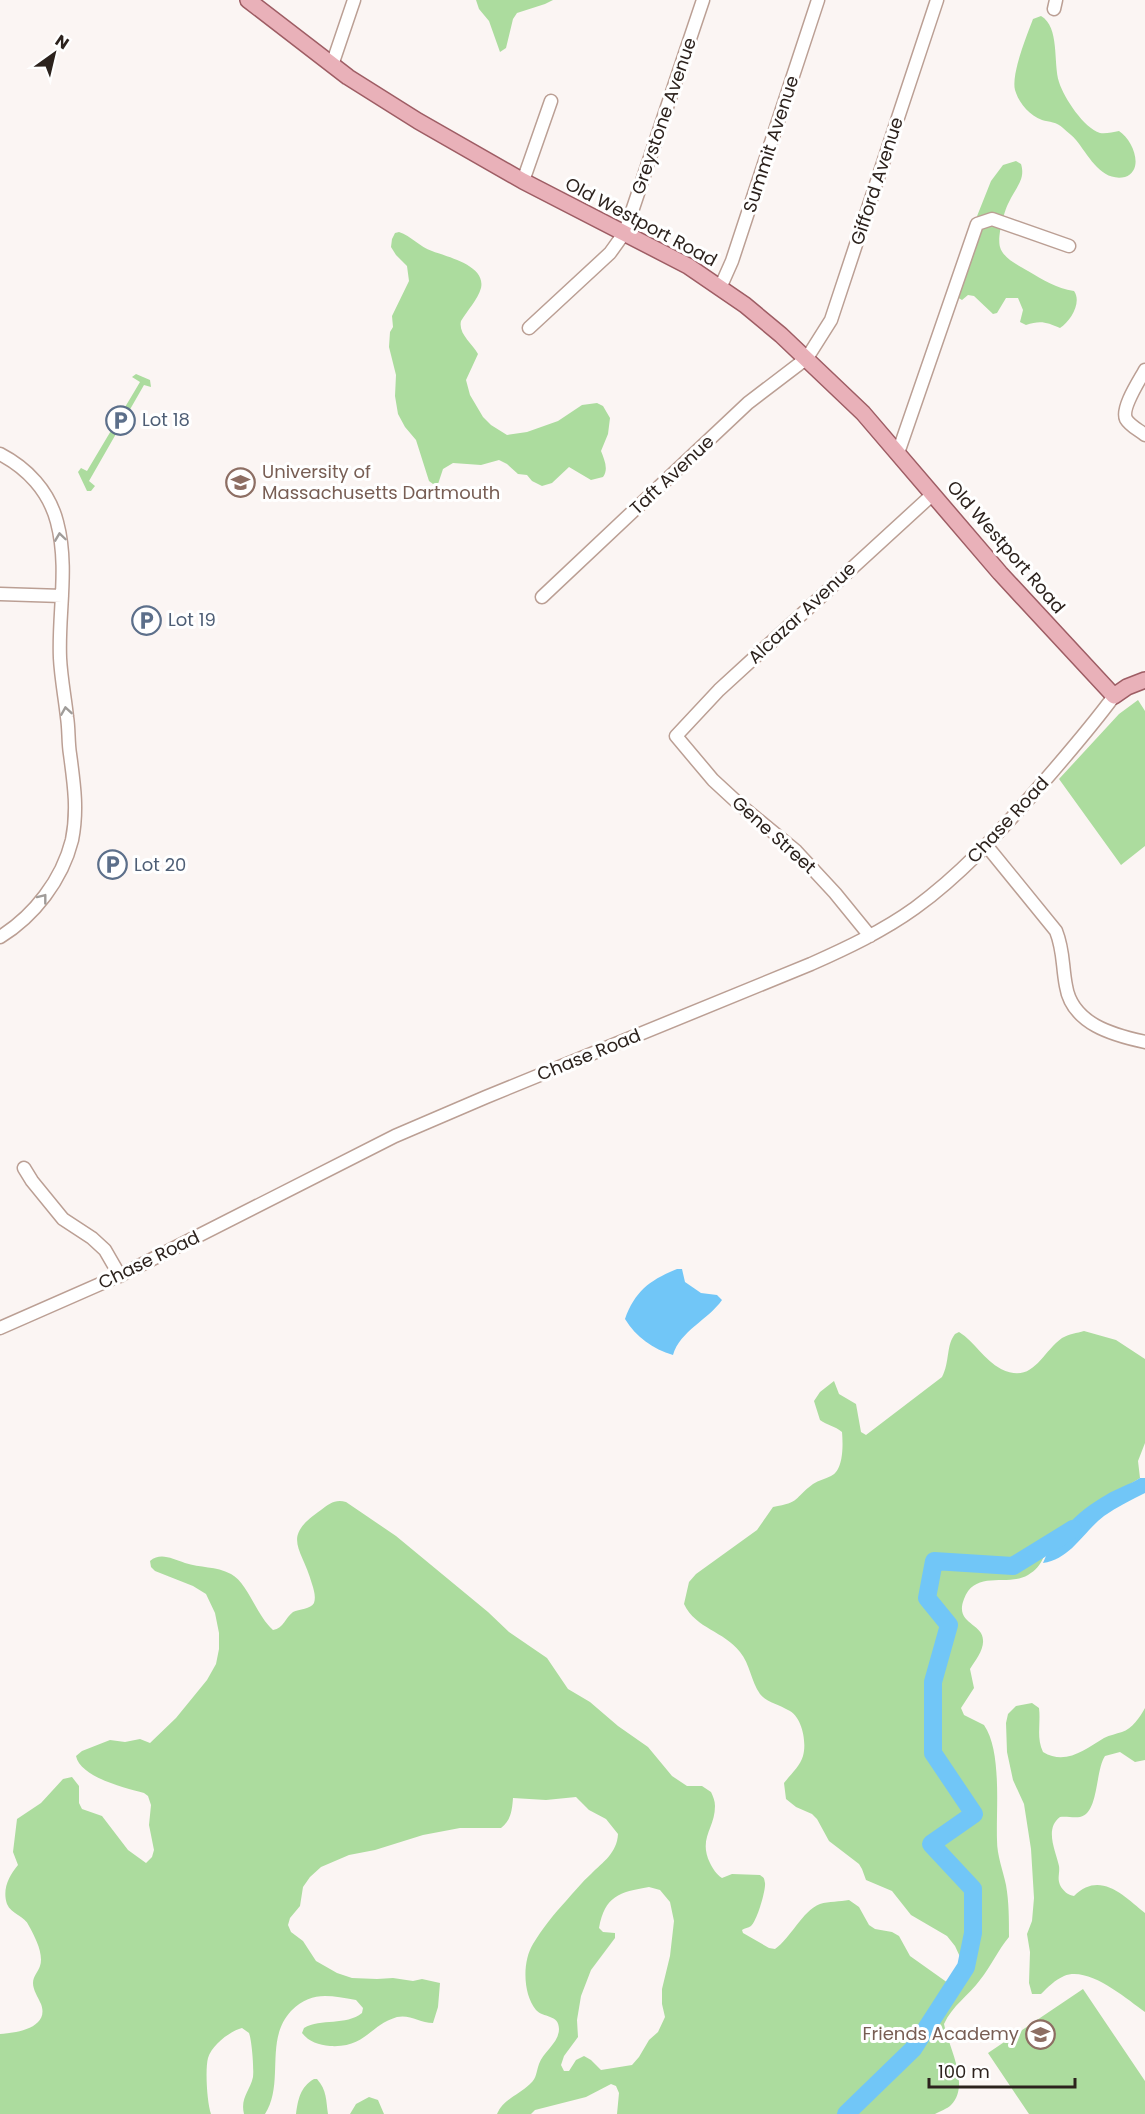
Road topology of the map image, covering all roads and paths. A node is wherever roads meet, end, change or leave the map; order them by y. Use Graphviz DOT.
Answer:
graph roads {
  1 [pos="248,0"];
  2 [pos="354,0"];
  3 [pos="703,0"];
  4 [pos="818,0"];
  5 [pos="937,0"];
  6 [pos="332,65"];
  7 [pos="551,101"];
  8 [pos="523,181"];
  9 [pos="625,232"];
  10 [pos="1069,246"];
  11 [pos="720,288"];
  12 [pos="529,328"];
  13 [pos="807,358"];
  14 [pos="1145,370"];
  15 [pos="1145,435"];
  16 [pos="897,453"];
  17 [pos="0,454"];
  18 [pos="933,494"];
  19 [pos="0,594"];
  20 [pos="62,596"];
  21 [pos="542,597"];
  22 [pos="1145,680"];
  23 [pos="1114,696"];
  24 [pos="676,736"];
  25 [pos="986,845"];
  26 [pos="870,936"];
  27 [pos="0,937"];
  28 [pos="1145,1042"];
  29 [pos="24,1168"];
  30 [pos="120,1276"];
  31 [pos="0,1328"];
  1 -- 6 [label="main road, Old Westport Road"];
  2 -- 6 [label="street"];
  3 -- 9 [label="street, Greystone Avenue"];
  4 -- 11 [label="street, Summit Avenue"];
  5 -- 13 [label="street, Gifford Avenue"];
  6 -- 8 [label="main road, Old Westport Road"];
  7 -- 8 [label="street"];
  8 -- 9 [label="main road, Old Westport Road"];
  9 -- 11 [label="main road, Old Westport Road"];
  9 -- 12 [label="street, Greystone Avenue"];
  10 -- 16 [label="street"];
  11 -- 13 [label="main road, Old Westport Road"];
  13 -- 16 [label="main road, Old Westport Road"];
  13 -- 21 [label="street, Taft Avenue"];
  14 -- 15 [label="street"];
  16 -- 18 [label="main road, Old Westport Road"];
  20 -- 17 [label="street, one-way"];
  18 -- 23 [label="main road, Old Westport Road"];
  18 -- 24 [label="street, Alcazar Avenue"];
  19 -- 20 [label="street"];
  27 -- 20 [label="street, one-way"];
  22 -- 23 [label="main road"];
  23 -- 25 [label="street, Chase Road"];
  24 -- 26 [label="street, Gene Street"];
  25 -- 26 [label="street, Chase Road"];
  25 -- 28 [label="street"];
  26 -- 30 [label="street, Chase Road"];
  29 -- 30 [label="street"];
  30 -- 31 [label="street, Chase Road"];
}
